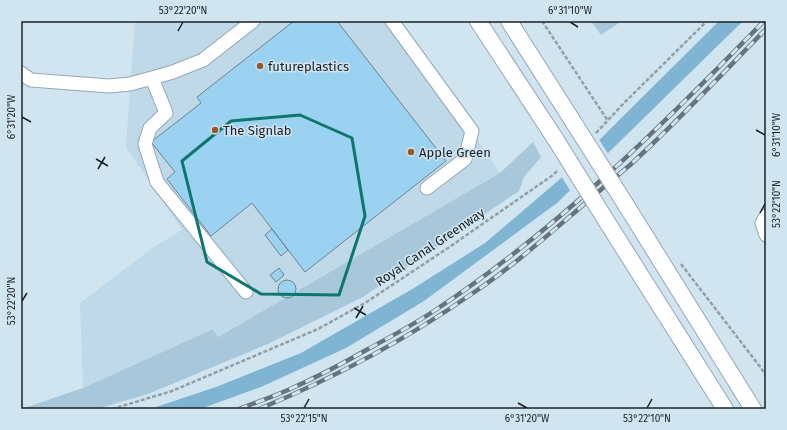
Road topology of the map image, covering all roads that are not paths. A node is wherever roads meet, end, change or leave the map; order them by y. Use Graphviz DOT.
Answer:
graph roads {
  1 [pos="253,21"];
  2 [pos="392,21"];
  3 [pos="478,21"];
  4 [pos="509,21"];
  5 [pos="21,73"];
  6 [pos="150,78"];
  7 [pos="427,188"];
  8 [pos="766,216"];
  9 [pos="766,235"];
  10 [pos="246,292"];
  11 [pos="725,409"];
  12 [pos="753,409"];
  1 -- 6 [label="street"];
  2 -- 7 [label="street"];
  3 -- 11 [label="main road, bridge"];
  4 -- 12 [label="main road, bridge"];
  5 -- 6 [label="street"];
  6 -- 10 [label="street"];
  8 -- 9 [label="street"];
}
